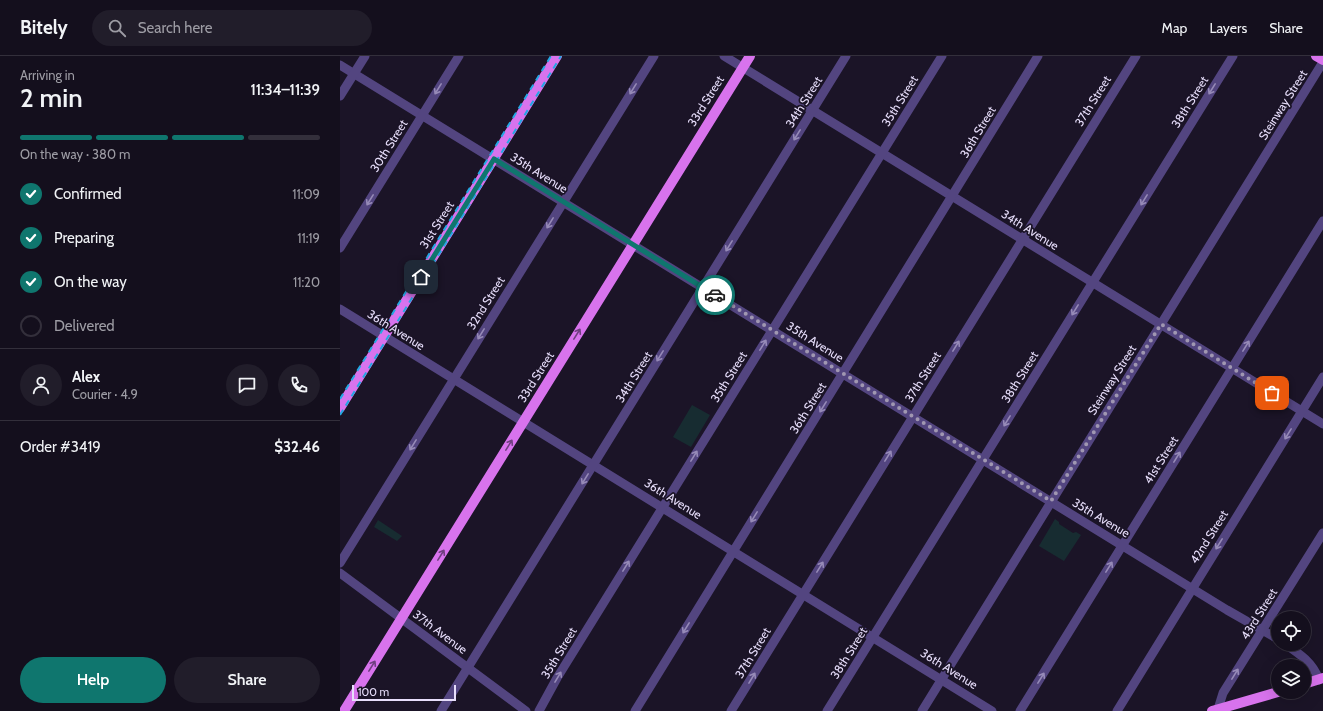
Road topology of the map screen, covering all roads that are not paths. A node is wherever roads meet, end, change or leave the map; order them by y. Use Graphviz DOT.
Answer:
graph roads {
  1 [pos="365,56"];
  2 [pos="459,56"];
  3 [pos="557,56"];
  4 [pos="654,56"];
  5 [pos="724,56"];
  6 [pos="750,56"];
  7 [pos="846,56"];
  8 [pos="942,56"];
  9 [pos="1038,56"];
  10 [pos="1136,56"];
  11 [pos="1232,56"];
  12 [pos="1316,56"];
  13 [pos="1323,61"];
  14 [pos="340,65"];
  15 [pos="742,68"];
  16 [pos="354,73"];
  17 [pos="340,96"];
  18 [pos="813,110"];
  19 [pos="422,115"];
  20 [pos="882,153"];
  21 [pos="494,159"];
  22 [pos="953,196"];
  23 [pos="563,202"];
  24 [pos="1323,221"];
  25 [pos="1022,239"];
  26 [pos="633,244"];
  27 [pos="340,248"];
  28 [pos="1092,282"];
  29 [pos="703,288"];
  30 [pos="340,309"];
  31 [pos="1161,324"];
  32 [pos="772,330"];
  33 [pos="384,336"];
  34 [pos="1232,368"];
  35 [pos="843,373"];
  36 [pos="1323,377"];
  37 [pos="454,379"];
  38 [pos="340,408"];
  39 [pos="1302,411"];
  40 [pos="913,416"];
  41 [pos="523,422"];
  42 [pos="1323,424"];
  43 [pos="983,459"];
  44 [pos="594,465"];
  45 [pos="1051,501"];
  46 [pos="663,507"];
  47 [pos="1323,533"];
  48 [pos="1122,545"];
  49 [pos="733,551"];
  50 [pos="340,563"];
  51 [pos="340,573"];
  52 [pos="1192,588"];
  53 [pos="803,594"];
  54 [pos="402,619"];
  55 [pos="1262,631"];
  56 [pos="1271,636"];
  57 [pos="873,637"];
  58 [pos="1294,651"];
  59 [pos="468,668"];
  60 [pos="942,679"];
  61 [pos="1321,679"];
  62 [pos="1311,682"];
  63 [pos="1271,694"];
  64 [pos="1215,710"];
  65 [pos="344,711"];
  66 [pos="441,711"];
  67 [pos="526,711"];
  68 [pos="539,711"];
  69 [pos="635,711"];
  70 [pos="731,711"];
  71 [pos="827,711"];
  72 [pos="922,711"];
  73 [pos="992,711"];
  74 [pos="1020,711"];
  75 [pos="1117,711"];
  1 -- 16 [label="street"];
  2 -- 19 [label="street, 30th Street, one-way"];
  3 -- 21 [label="main road, 31st Street"];
  4 -- 23 [label="street, 32nd Street, one-way"];
  5 -- 15 [label="street, 34th Avenue"];
  6 -- 15 [label="main road, 33rd Street"];
  7 -- 18 [label="street, 34th Street"];
  8 -- 20 [label="street, 35th Street"];
  9 -- 22 [label="street, 36th Street"];
  10 -- 25 [label="street, 37th Street"];
  11 -- 28 [label="street, 38th Street, one-way"];
  12 -- 13 [label="main road"];
  13 -- 31 [label="street, Steinway Street"];
  14 -- 16 [label="street, 35th Avenue"];
  15 -- 18 [label="street, 34th Avenue"];
  15 -- 26 [label="main road, 33rd Street"];
  16 -- 17 [label="street"];
  16 -- 19 [label="street, 35th Avenue"];
  18 -- 20 [label="street, 34th Avenue"];
  18 -- 29 [label="street, 34th Street, one-way"];
  19 -- 21 [label="street, 35th Avenue"];
  19 -- 27 [label="street, 30th Street, one-way"];
  20 -- 22 [label="street, 34th Avenue"];
  20 -- 32 [label="street, 35th Street"];
  21 -- 23 [label="street, 35th Avenue"];
  21 -- 33 [label="main road, 31st Street"];
  22 -- 25 [label="street, 34th Avenue"];
  22 -- 35 [label="street, 36th Street"];
  23 -- 26 [label="street, 35th Avenue"];
  23 -- 37 [label="street, 32nd Street, one-way"];
  34 -- 24 [label="street, 41st Street, one-way"];
  25 -- 28 [label="street, 34th Avenue"];
  40 -- 25 [label="street, 37th Street, one-way"];
  26 -- 29 [label="street, 35th Avenue"];
  41 -- 26 [label="main road, 33rd Street, one-way"];
  28 -- 31 [label="street, 34th Avenue"];
  28 -- 43 [label="street, 38th Street, one-way"];
  29 -- 32 [label="street, 35th Avenue"];
  29 -- 44 [label="street, 34th Street, one-way"];
  30 -- 33 [label="street, 36th Avenue"];
  31 -- 34 [label="street, 34th Avenue"];
  31 -- 45 [label="street, Steinway Street"];
  32 -- 35 [label="street, 35th Avenue"];
  46 -- 32 [label="street, 35th Street, one-way"];
  33 -- 37 [label="street, 36th Avenue"];
  33 -- 38 [label="main road, 31st Street"];
  34 -- 39 [label="street, 34th Avenue"];
  48 -- 34 [label="street, 41st Street, one-way"];
  35 -- 40 [label="street, 35th Avenue"];
  35 -- 49 [label="street, 36th Street, one-way"];
  36 -- 39 [label="street, 42nd Street"];
  37 -- 41 [label="street, 36th Avenue"];
  37 -- 50 [label="street, 32nd Street, one-way"];
  39 -- 42 [label="street, 34th Avenue"];
  39 -- 52 [label="street, 42nd Street, one-way"];
  40 -- 43 [label="street, 35th Avenue"];
  53 -- 40 [label="street, 37th Street, one-way"];
  41 -- 44 [label="street, 36th Avenue"];
  54 -- 41 [label="main road, 33rd Street, one-way"];
  43 -- 45 [label="street, 35th Avenue"];
  43 -- 57 [label="street, 38th Street"];
  44 -- 46 [label="street, 36th Avenue"];
  44 -- 59 [label="street, 34th Street, one-way"];
  45 -- 48 [label="street, 35th Avenue"];
  45 -- 60 [label="street, Steinway Street"];
  46 -- 49 [label="street, 36th Avenue"];
  68 -- 46 [label="street, 35th Street, one-way"];
  47 -- 55 [label="street, 43rd Street"];
  48 -- 52 [label="street, 35th Avenue"];
  74 -- 48 [label="street, 41st Street, one-way"];
  49 -- 53 [label="street, 36th Avenue"];
  49 -- 69 [label="street, 36th Street, one-way"];
  51 -- 54 [label="street, 37th Avenue"];
  52 -- 55 [label="street, 35th Avenue"];
  52 -- 75 [label="street, 42nd Street"];
  53 -- 57 [label="street, 36th Avenue"];
  70 -- 53 [label="street, 37th Street, one-way"];
  54 -- 59 [label="street, 37th Avenue"];
  65 -- 54 [label="main road, 33rd Street, one-way"];
  55 -- 56 [label="street, 35th Avenue"];
  64 -- 55 [label="street, 43rd Street, one-way"];
  57 -- 60 [label="street, 36th Avenue"];
  57 -- 71 [label="street, 38th Street"];
  58 -- 61 [label="street"];
  59 -- 66 [label="street, 34th Street"];
  59 -- 67 [label="street, 37th Avenue"];
  60 -- 72 [label="street, Steinway Street"];
  60 -- 73 [label="street, 36th Avenue"];
  61 -- 62 [label="main road"];
  63 -- 64 [label="main road"];
}
